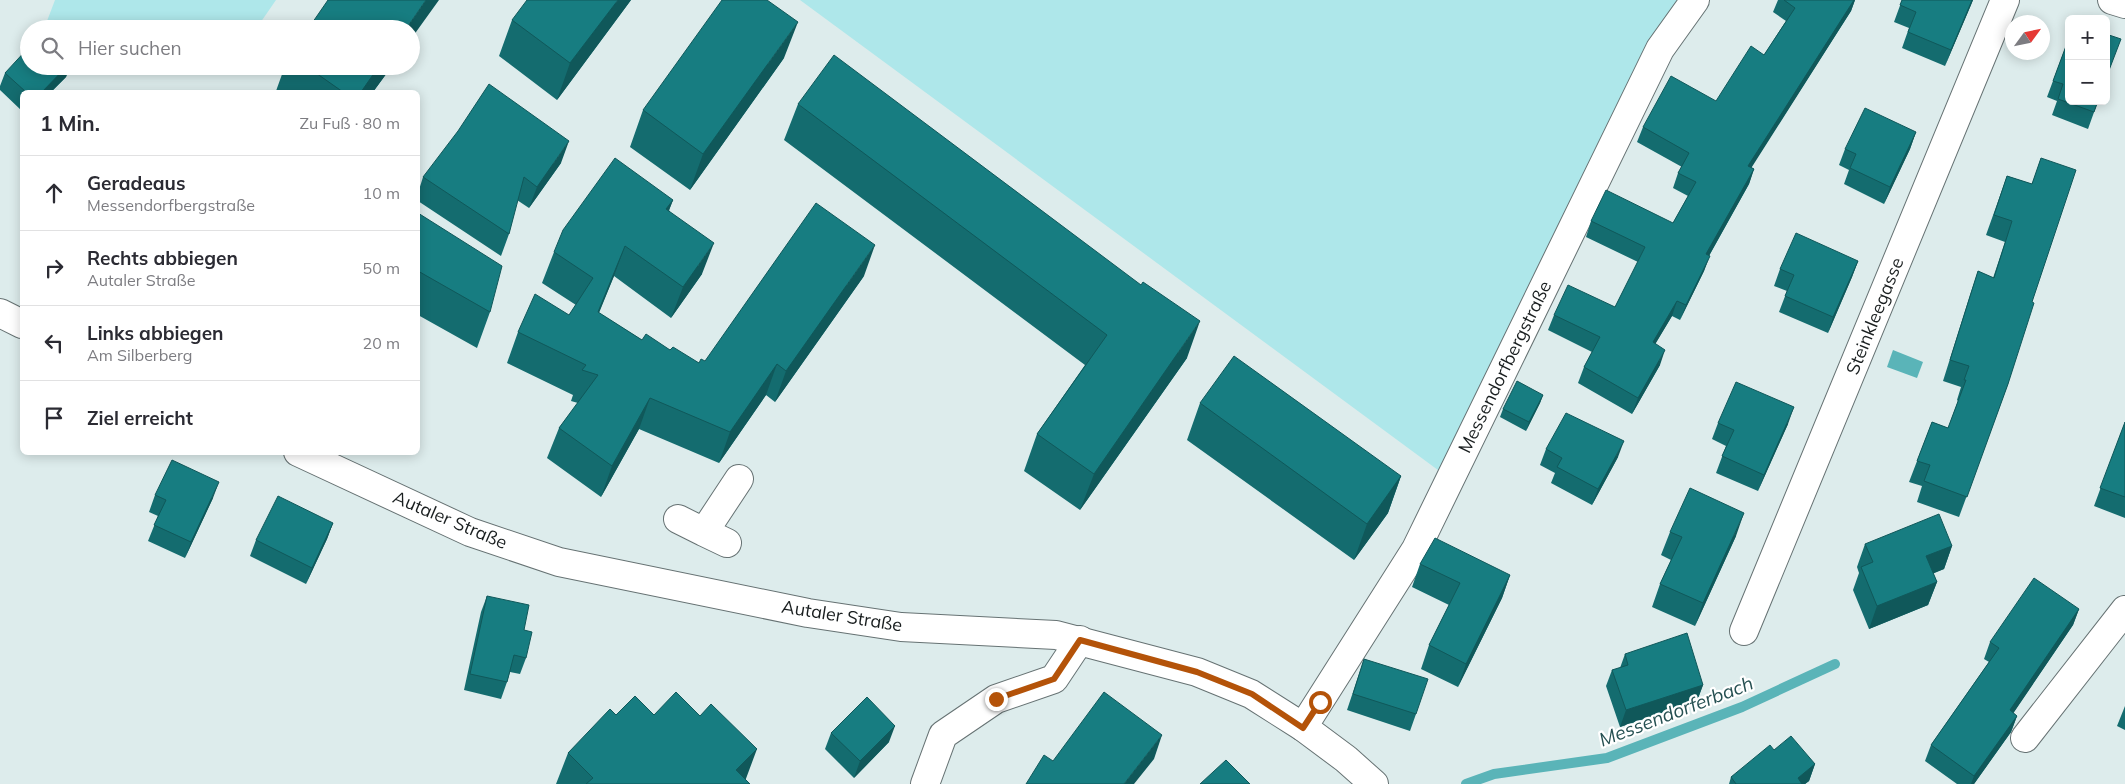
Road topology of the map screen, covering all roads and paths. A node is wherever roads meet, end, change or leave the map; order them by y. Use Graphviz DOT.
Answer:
graph roads {
  1 [pos="1695,0"];
  2 [pos="2005,0"];
  3 [pos="2112,0"];
  4 [pos="2125,4"];
  5 [pos="0,313"];
  6 [pos="20,323"];
  7 [pos="304,455"];
  8 [pos="739,479"];
  9 [pos="678,519"];
  10 [pos="2125,610"];
  11 [pos="1744,631"];
  12 [pos="1080,640"];
  13 [pos="1303,728"];
  14 [pos="2025,738"];
  15 [pos="925,784"];
  16 [pos="1374,784"];
  1 -- 13 [label="street, Messendorfbergstraße"];
  2 -- 11 [label="street, Steinkleegasse"];
  3 -- 4 [label="street"];
  5 -- 6 [label="street"];
  7 -- 12 [label="street, Autaler Straße"];
  8 -- 9 [label="street"];
  10 -- 14 [label="street"];
  12 -- 13 [label="street, Autaler Straße"];
  12 -- 15 [label="street"];
  13 -- 16 [label="street, Autaler Straße"];
}
